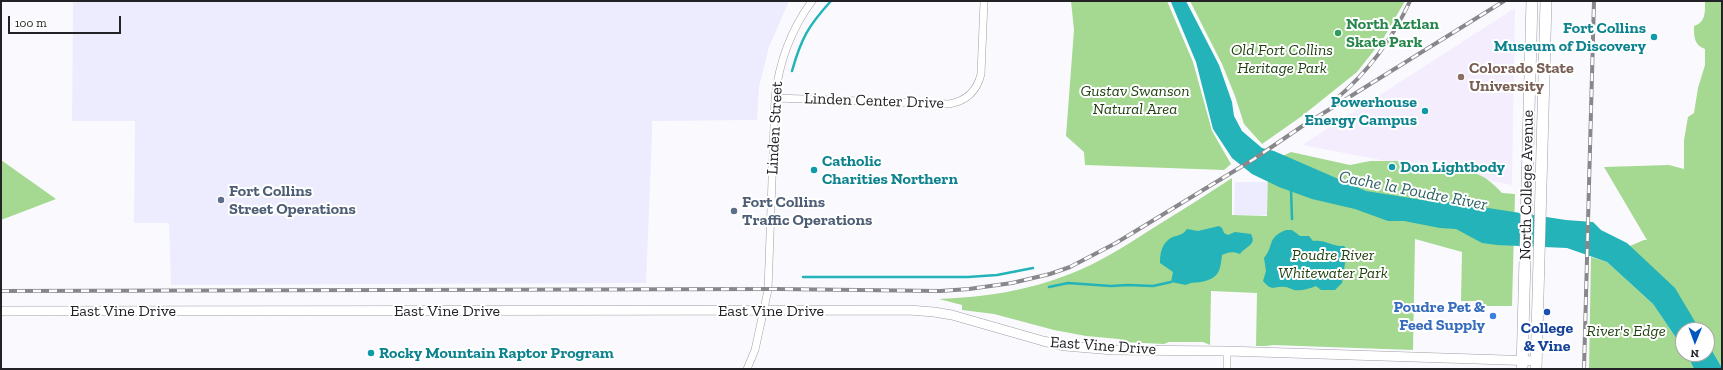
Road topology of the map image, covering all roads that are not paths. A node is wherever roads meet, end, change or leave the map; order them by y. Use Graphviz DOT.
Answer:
graph roads {
  1 [pos="812,1"];
  2 [pos="984,1"];
  3 [pos="1532,1"];
  4 [pos="1546,1"];
  5 [pos="775,98"];
  6 [pos="1,311"];
  7 [pos="764,311"];
  8 [pos="1227,351"];
  9 [pos="1522,365"];
  10 [pos="1536,365"];
  11 [pos="747,369"];
  12 [pos="1227,369"];
  1 -- 5 [label="street, Linden Street"];
  2 -- 5 [label="street, Linden Center Drive"];
  3 -- 9 [label="highway, North College Avenue"];
  4 -- 10 [label="highway, North College Avenue"];
  5 -- 7 [label="street, Linden Street"];
  6 -- 7 [label="main road, East Vine Drive"];
  7 -- 8 [label="main road, East Vine Drive"];
  7 -- 11 [label="street, Linden Street"];
  8 -- 9 [label="main road, East Vine Drive"];
  8 -- 12 [label="street"];
  9 -- 10 [label="main road, East Vine Drive"];
}
